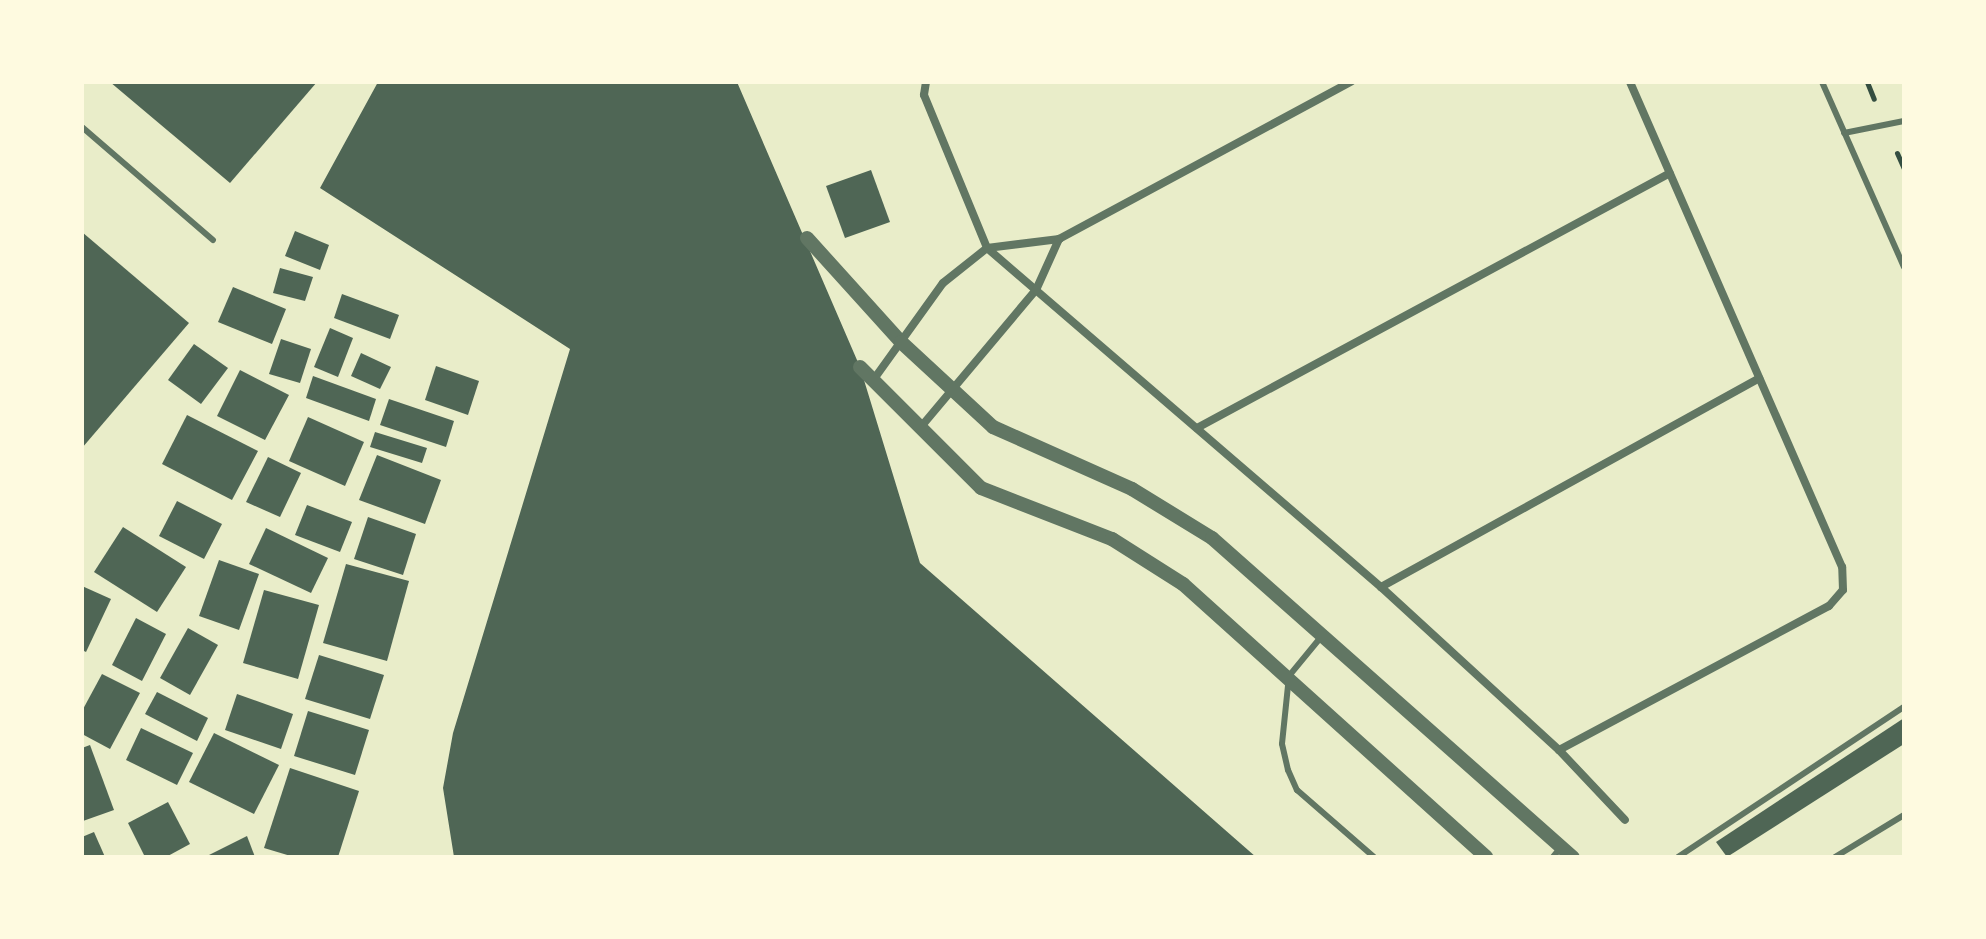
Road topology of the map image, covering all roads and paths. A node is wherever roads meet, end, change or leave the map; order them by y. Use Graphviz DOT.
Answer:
graph roads {
  1 [pos="926,82"];
  2 [pos="1351,82"];
  3 [pos="1630,82"];
  4 [pos="1822,82"];
  5 [pos="1904,121"];
  6 [pos="82,127"];
  7 [pos="1844,133"];
  8 [pos="1670,173"];
  9 [pos="807,238"];
  10 [pos="1059,239"];
  11 [pos="213,240"];
  12 [pos="987,248"];
  13 [pos="1904,267"];
  14 [pos="1036,290"];
  15 [pos="901,342"];
  16 [pos="860,367"];
  17 [pos="1759,378"];
  18 [pos="874,379"];
  19 [pos="950,389"];
  20 [pos="920,428"];
  21 [pos="1197,428"];
  22 [pos="1381,587"];
  23 [pos="1321,637"];
  24 [pos="1289,676"];
  25 [pos="1904,707"];
  26 [pos="1559,750"];
  27 [pos="1904,815"];
  28 [pos="1625,820"];
  29 [pos="1562,854"];
  30 [pos="1374,857"];
  31 [pos="1486,857"];
  32 [pos="1678,857"];
  33 [pos="1835,857"];
  1 -- 12 [label="street"];
  2 -- 10 [label="street"];
  3 -- 8 [label="street"];
  4 -- 7 [label="lane"];
  5 -- 7 [label="lane"];
  6 -- 11 [label="lane"];
  7 -- 13 [label="lane"];
  8 -- 17 [label="street"];
  8 -- 21 [label="street"];
  9 -- 15 [label="street"];
  10 -- 12 [label="street"];
  10 -- 14 [label="street"];
  12 -- 14 [label="street"];
  12 -- 15 [label="street"];
  14 -- 19 [label="street"];
  14 -- 21 [label="street"];
  15 -- 18 [label="street"];
  15 -- 19 [label="street"];
  16 -- 18 [label="street"];
  17 -- 22 [label="street"];
  17 -- 26 [label="street"];
  18 -- 20 [label="street"];
  19 -- 20 [label="street"];
  19 -- 23 [label="street"];
  20 -- 24 [label="street"];
  21 -- 22 [label="street"];
  22 -- 26 [label="street"];
  23 -- 24 [label="lane"];
  23 -- 29 [label="street"];
  24 -- 30 [label="lane"];
  24 -- 31 [label="street"];
  25 -- 32 [label="lane"];
  26 -- 28 [label="street"];
  27 -- 33 [label="lane"];
}
